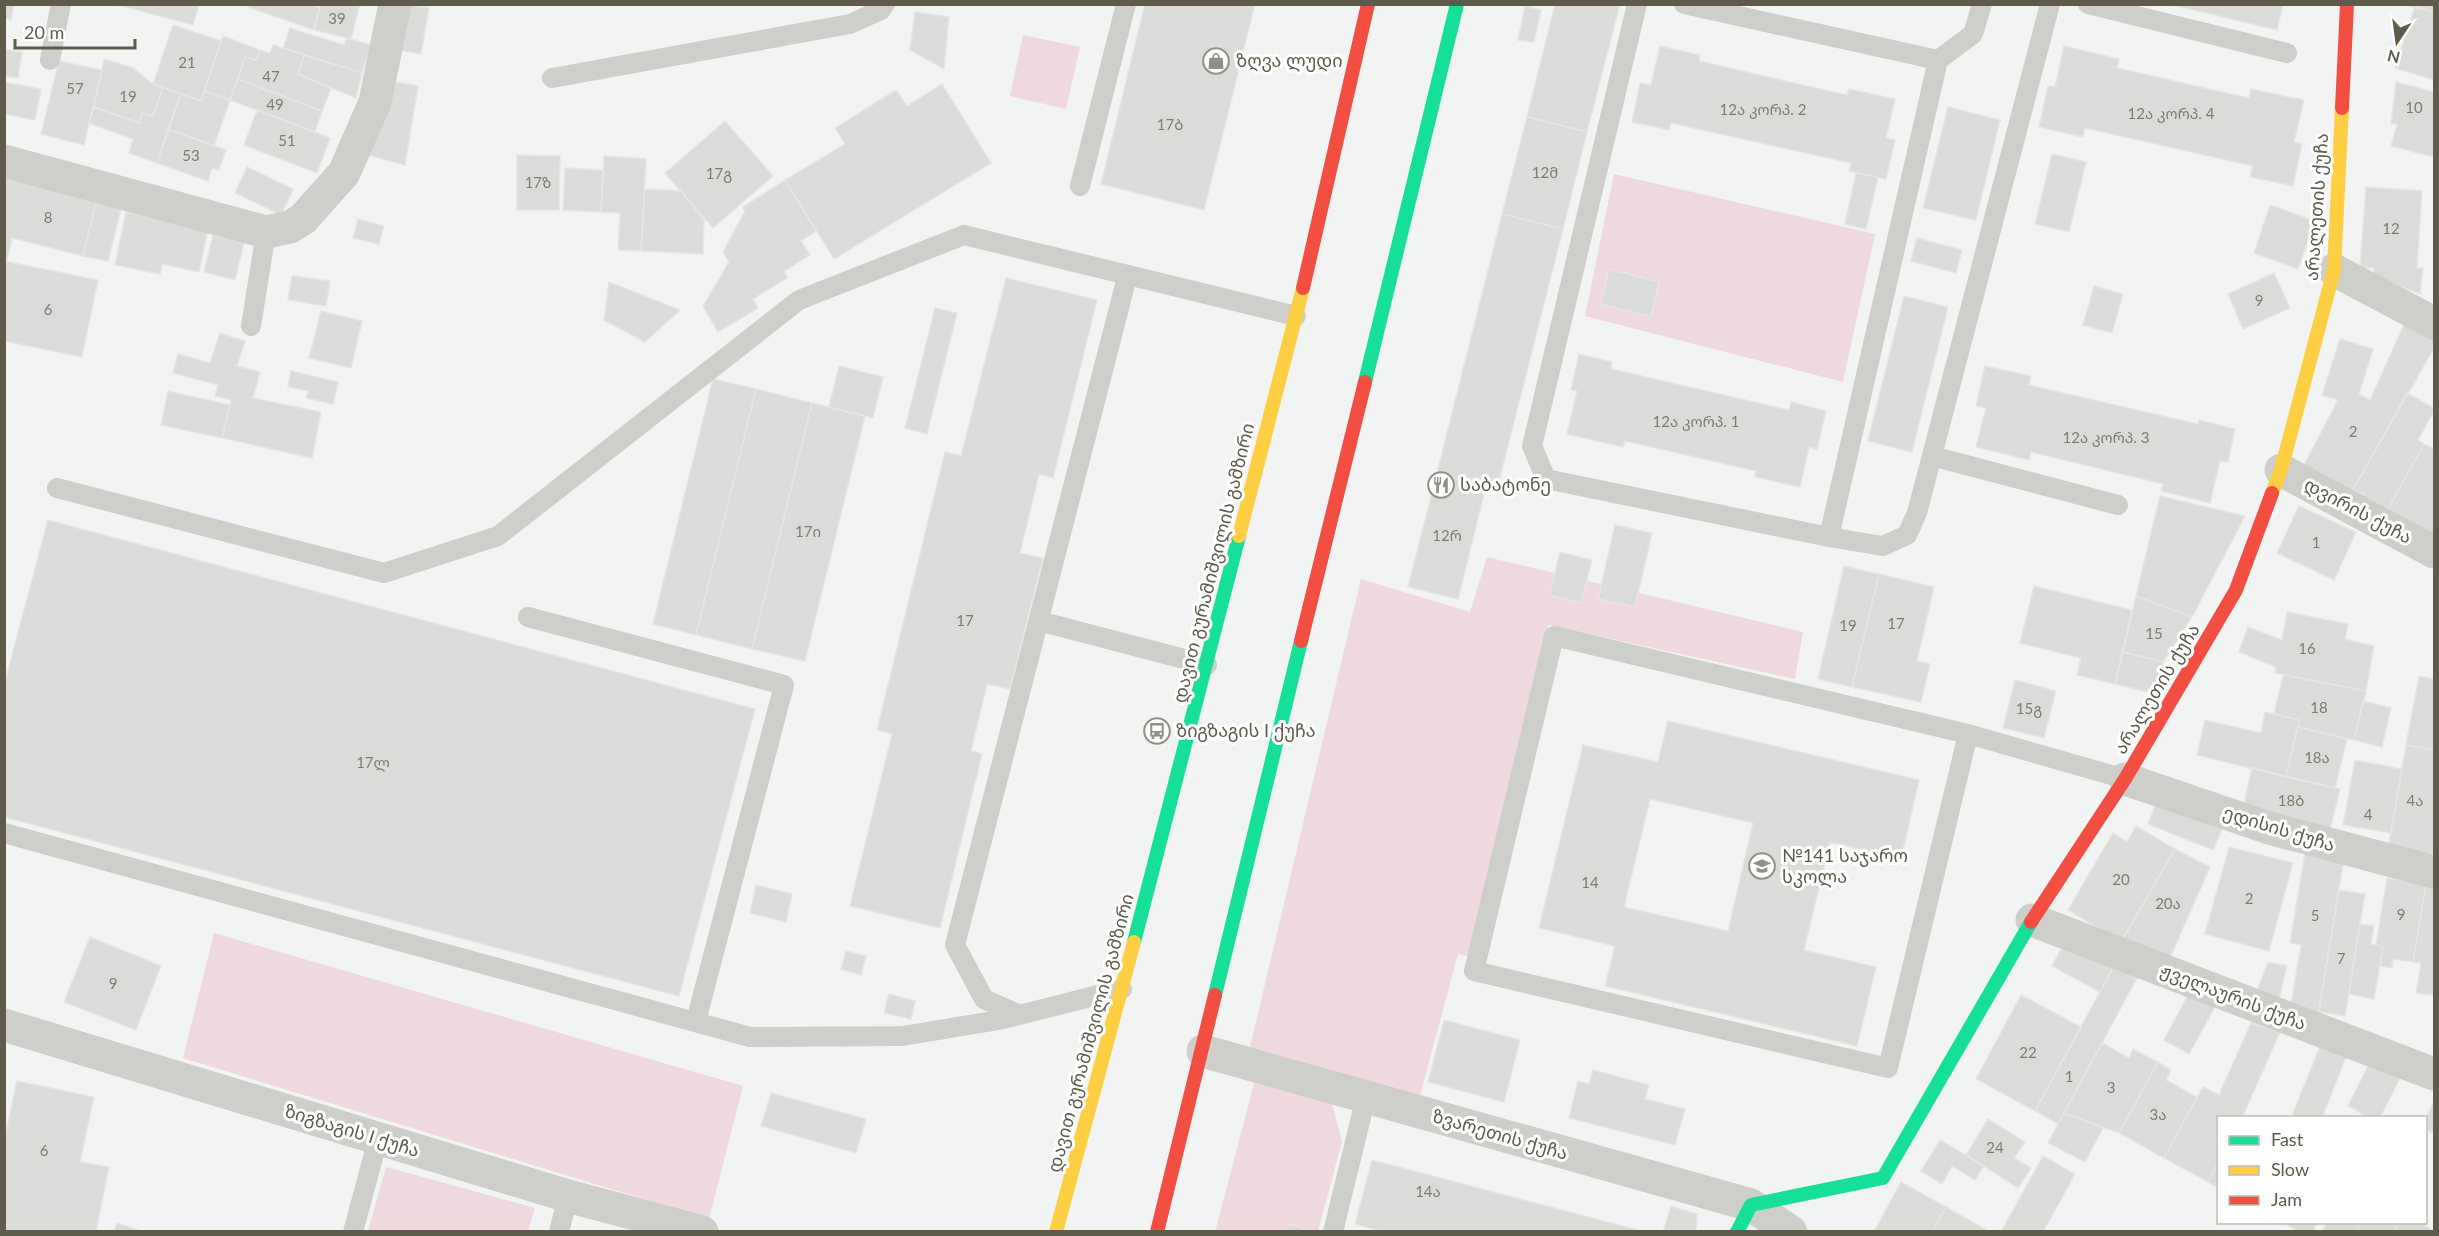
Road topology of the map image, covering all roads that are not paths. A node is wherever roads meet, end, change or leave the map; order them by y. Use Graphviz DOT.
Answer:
graph roads {
  1 [pos="61,4"];
  2 [pos="395,4"];
  3 [pos="885,4"];
  4 [pos="1126,4"];
  5 [pos="1368,4"];
  6 [pos="1457,4"];
  7 [pos="1637,4"];
  8 [pos="1684,4"];
  9 [pos="1982,4"];
  10 [pos="2050,4"];
  11 [pos="2088,4"];
  12 [pos="2347,4"];
  13 [pos="2288,53"];
  14 [pos="50,60"];
  15 [pos="1938,60"];
  16 [pos="552,78"];
  17 [pos="4,161"];
  18 [pos="1080,186"];
  19 [pos="266,232"];
  20 [pos="2334,270"];
  21 [pos="1127,277"];
  22 [pos="1296,316"];
  23 [pos="2434,323"];
  24 [pos="251,327"];
  25 [pos="1932,456"];
  26 [pos="2281,470"];
  27 [pos="57,488"];
  28 [pos="2118,505"];
  29 [pos="1829,537"];
  30 [pos="2434,552"];
  31 [pos="528,617"];
  32 [pos="1039,621"];
  33 [pos="1207,665"];
  34 [pos="1968,734"];
  35 [pos="2124,779"];
  36 [pos="4,833"];
  37 [pos="2434,872"];
  38 [pos="2032,920"];
  39 [pos="1122,989"];
  40 [pos="1020,1015"];
  41 [pos="696,1021"];
  42 [pos="4,1025"];
  43 [pos="1203,1051"];
  44 [pos="2434,1074"];
  45 [pos="1366,1097"];
  46 [pos="378,1139"];
  47 [pos="568,1197"];
  48 [pos="1744,1218"];
  49 [pos="662,1226"];
  50 [pos="353,1232"];
  51 [pos="559,1232"];
  52 [pos="702,1232"];
  53 [pos="1056,1232"];
  54 [pos="1157,1232"];
  55 [pos="1333,1232"];
  56 [pos="1791,1232"];
  1 -- 14 [label="lane"];
  2 -- 19 [label="street"];
  3 -- 16 [label="lane"];
  4 -- 18 [label="lane"];
  5 -- 22 [label="main road, დავით გურამიშვილის გამზირი"];
  6 -- 43 [label="main road"];
  7 -- 29 [label="lane"];
  8 -- 15 [label="lane"];
  9 -- 15 [label="lane"];
  10 -- 25 [label="lane"];
  11 -- 13 [label="lane"];
  12 -- 20 [label="main road, არალეთის ქუჩა"];
  15 -- 29 [label="lane"];
  17 -- 19 [label="street"];
  19 -- 24 [label="lane"];
  20 -- 23 [label="street"];
  20 -- 26 [label="main road, არალეთის ქუჩა"];
  21 -- 22 [label="lane"];
  21 -- 27 [label="lane"];
  21 -- 32 [label="lane"];
  22 -- 33 [label="main road, დავით გურამიშვილის გამზირი"];
  25 -- 28 [label="lane"];
  25 -- 29 [label="lane"];
  26 -- 30 [label="street, დვირის ქუჩა"];
  26 -- 35 [label="main road, არალეთის ქუჩა"];
  31 -- 41 [label="lane"];
  32 -- 33 [label="lane"];
  32 -- 40 [label="lane"];
  33 -- 39 [label="main road, დავით გურამიშვილის გამზირი"];
  34 -- 34 [label="lane"];
  34 -- 35 [label="lane"];
  35 -- 37 [label="street, ედისის ქუჩა"];
  35 -- 38 [label="main road, არალეთის ქუჩა"];
  36 -- 41 [label="lane"];
  38 -- 44 [label="street, ჟველაურის ქუჩა"];
  38 -- 48 [label="main road, არალეთის ქუჩა"];
  39 -- 40 [label="lane"];
  39 -- 53 [label="main road, დავით გურამიშვილის გამზირი"];
  40 -- 41 [label="lane"];
  42 -- 46 [label="street, ზიგზაგის I ქუჩა"];
  43 -- 45 [label="street, ზვარეთის ქუჩა"];
  43 -- 54 [label="main road"];
  45 -- 48 [label="street, ზვარეთის ქუჩა"];
  45 -- 55 [label="lane"];
  46 -- 47 [label="street, ზიგზაგის I ქუჩა"];
  46 -- 50 [label="lane"];
  47 -- 49 [label="street, ზიგზაგის I ქუჩა"];
  47 -- 51 [label="lane"];
  48 -- 56 [label="street, ზვარეთის ქუჩა"];
  49 -- 52 [label="street, ზიგზაგის I ქუჩა"];
}
